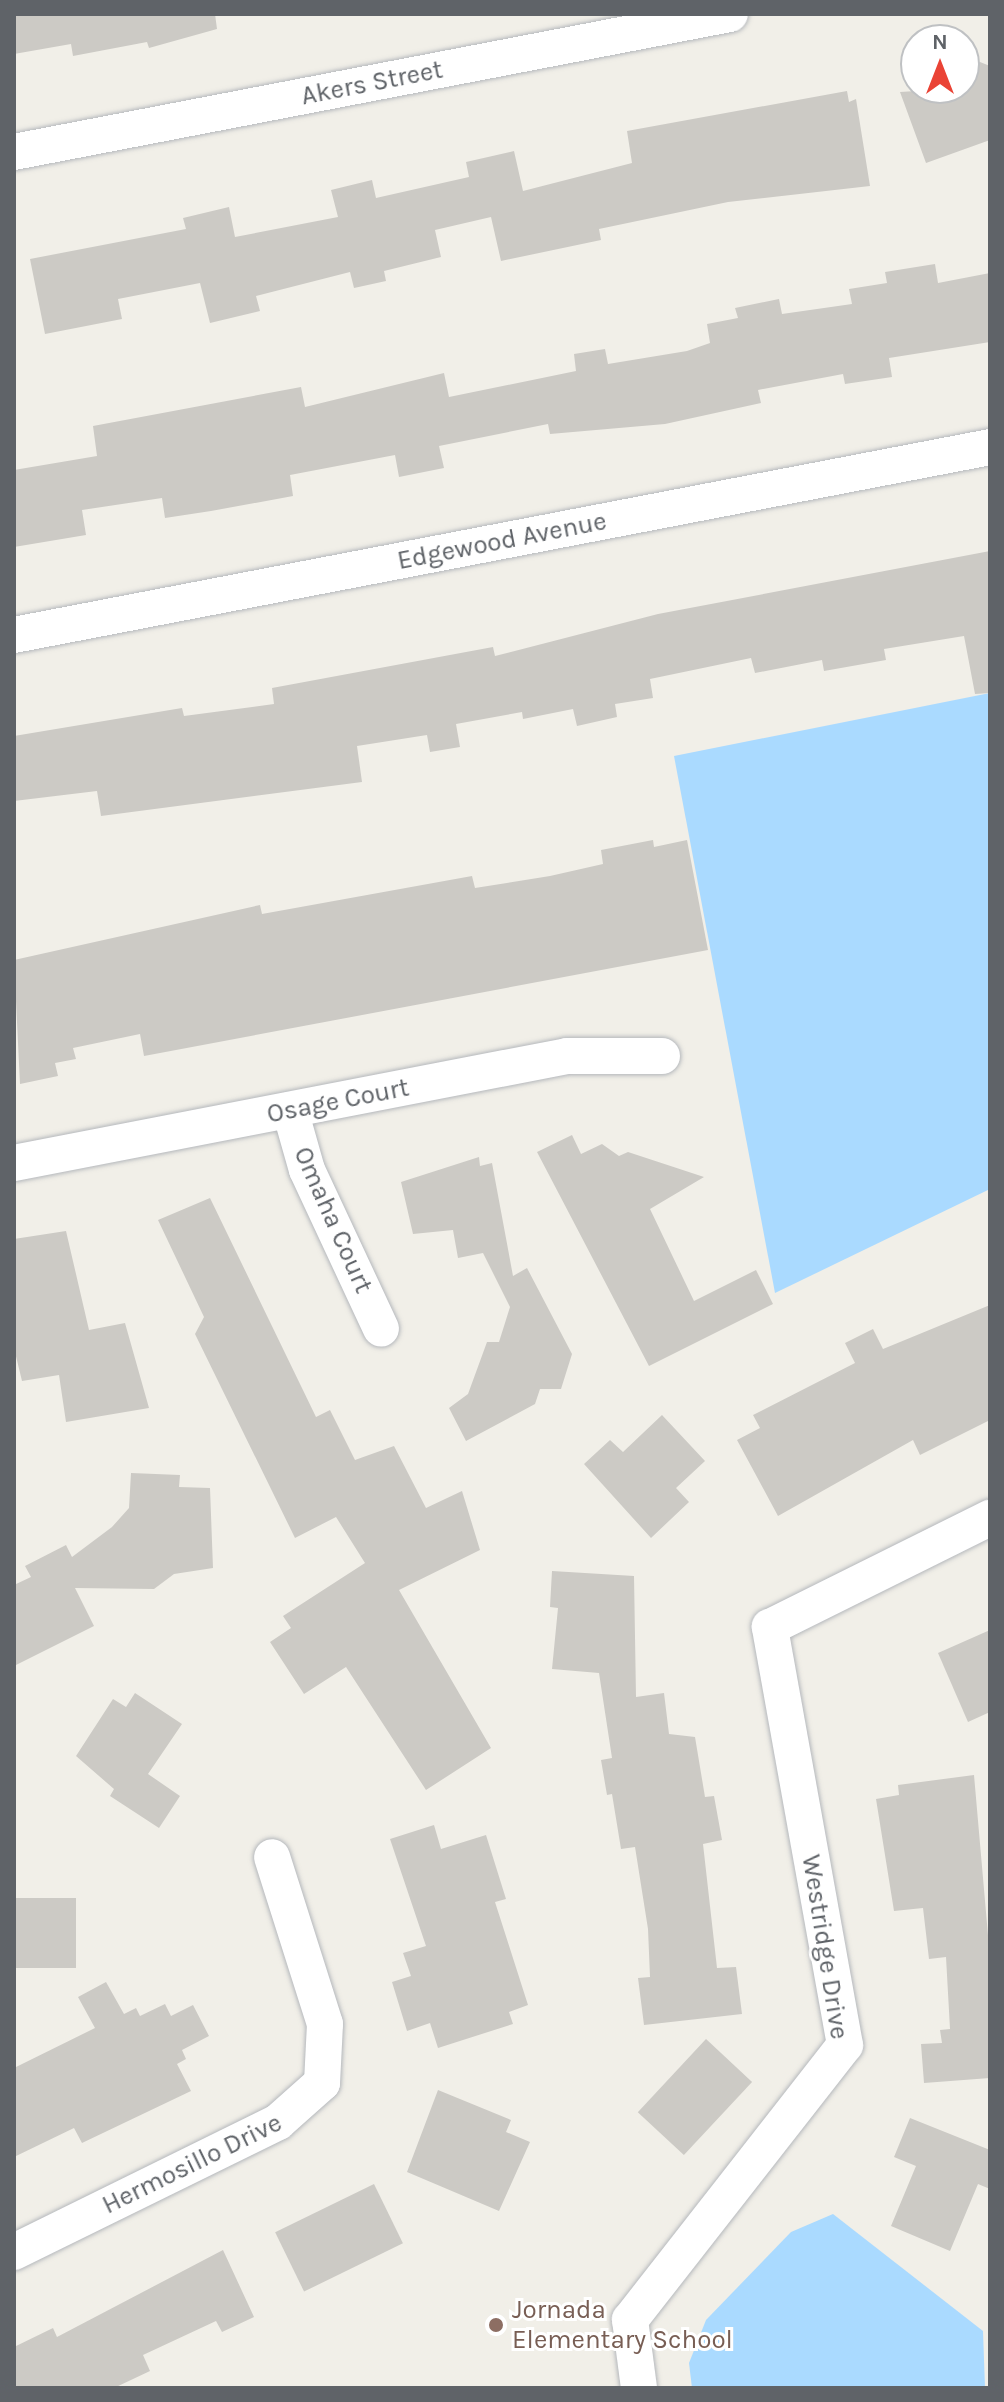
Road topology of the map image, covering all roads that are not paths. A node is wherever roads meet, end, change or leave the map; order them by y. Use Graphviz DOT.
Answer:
graph roads {
  1 [pos="730,14"];
  2 [pos="14,152"];
  3 [pos="990,447"];
  4 [pos="14,635"];
  5 [pos="662,1056"];
  6 [pos="290,1110"];
  7 [pos="14,1163"];
  8 [pos="381,1329"];
  9 [pos="990,1518"];
  10 [pos="272,1857"];
  11 [pos="14,2252"];
  12 [pos="639,2388"];
  1 -- 2 [label="street, Akers Street"];
  3 -- 4 [label="street, Edgewood Avenue"];
  5 -- 6 [label="street, Osage Court"];
  6 -- 7 [label="street, Osage Court"];
  6 -- 8 [label="street, Omaha Court"];
  9 -- 12 [label="street, Westridge Drive"];
  10 -- 11 [label="street, Hermosillo Drive"];
}
